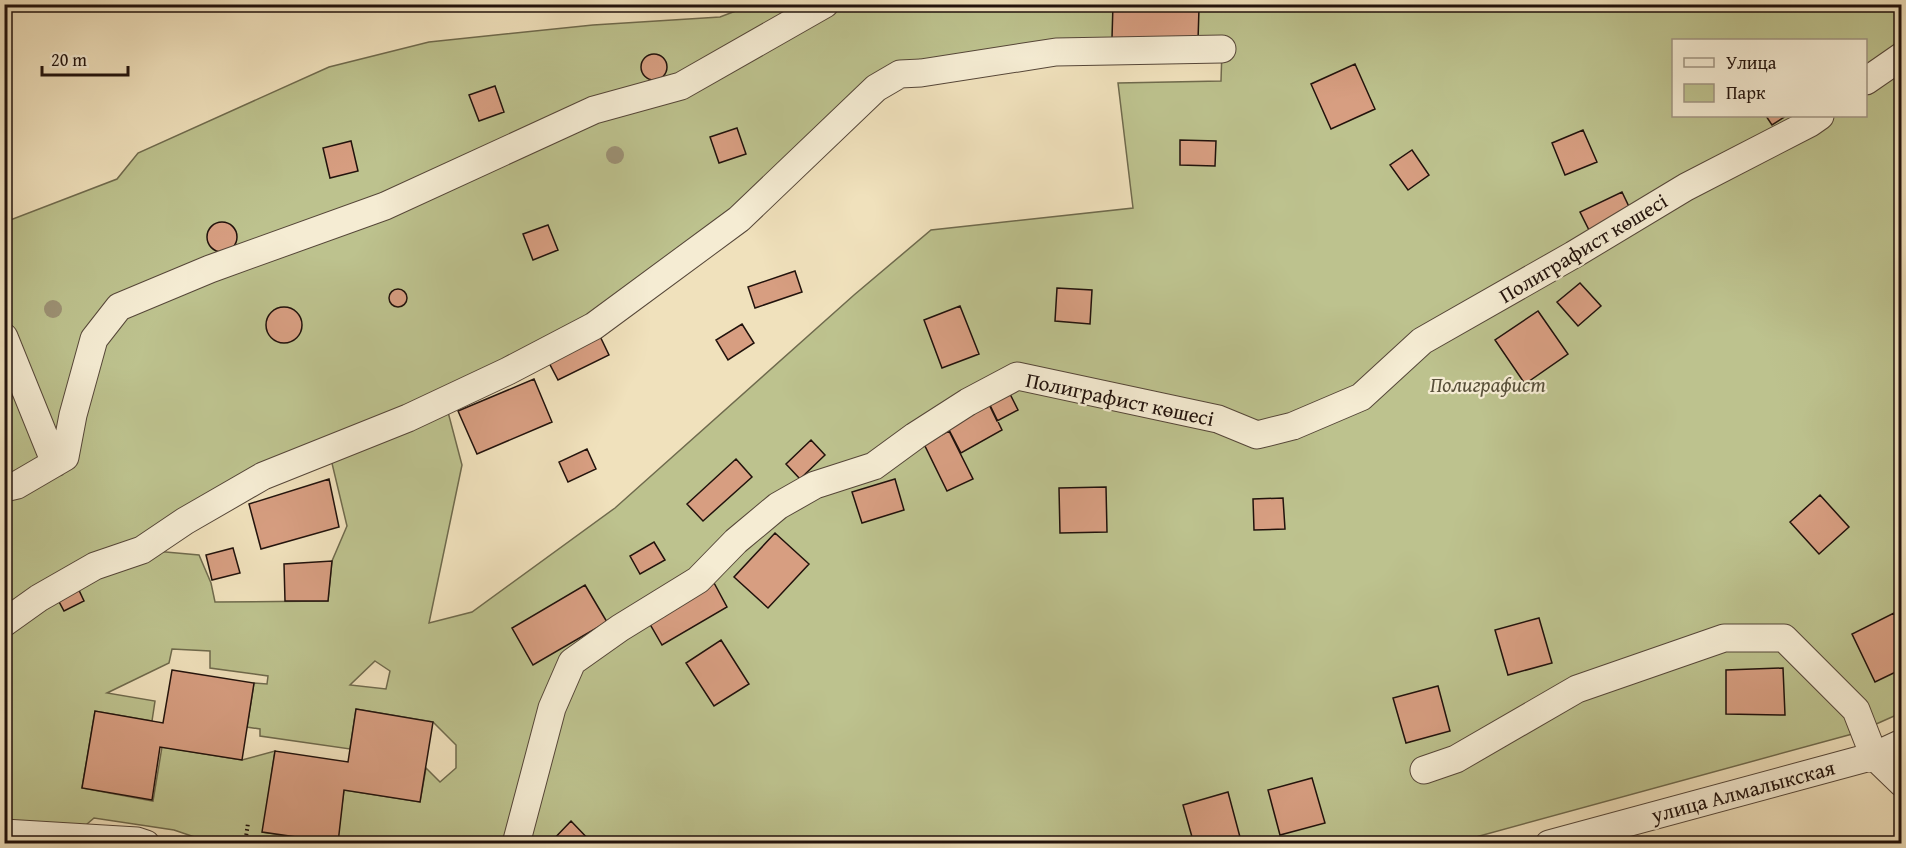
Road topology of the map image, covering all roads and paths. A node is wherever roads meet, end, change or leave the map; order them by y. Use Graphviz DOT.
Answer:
graph roads {
  1 [pos="825,4"];
  2 [pos="1222,48"];
  3 [pos="1902,56"];
  4 [pos="1867,80"];
  5 [pos="1819,117"];
  6 [pos="4,338"];
  7 [pos="55,463"];
  8 [pos="4,488"];
  9 [pos="4,623"];
  10 [pos="1902,743"];
  11 [pos="1874,756"];
  12 [pos="1424,770"];
  13 [pos="1902,783"];
  14 [pos="248,823"];
  15 [pos="4,833"];
  16 [pos="146,843"];
  17 [pos="245,843"];
  18 [pos="516,843"];
  19 [pos="1549,843"];
  1 -- 7 [label="street"];
  2 -- 9 [label="street"];
  3 -- 4 [label="street"];
  5 -- 18 [label="street, Полиграфист көшесі"];
  6 -- 7 [label="street"];
  7 -- 8 [label="street"];
  10 -- 11 [label="street, улица Алмалыкская"];
  11 -- 12 [label="street"];
  11 -- 13 [label="street"];
  11 -- 19 [label="street, улица Алмалыкская"];
  14 -- 17 [label="path"];
  15 -- 16 [label="street"];
}
